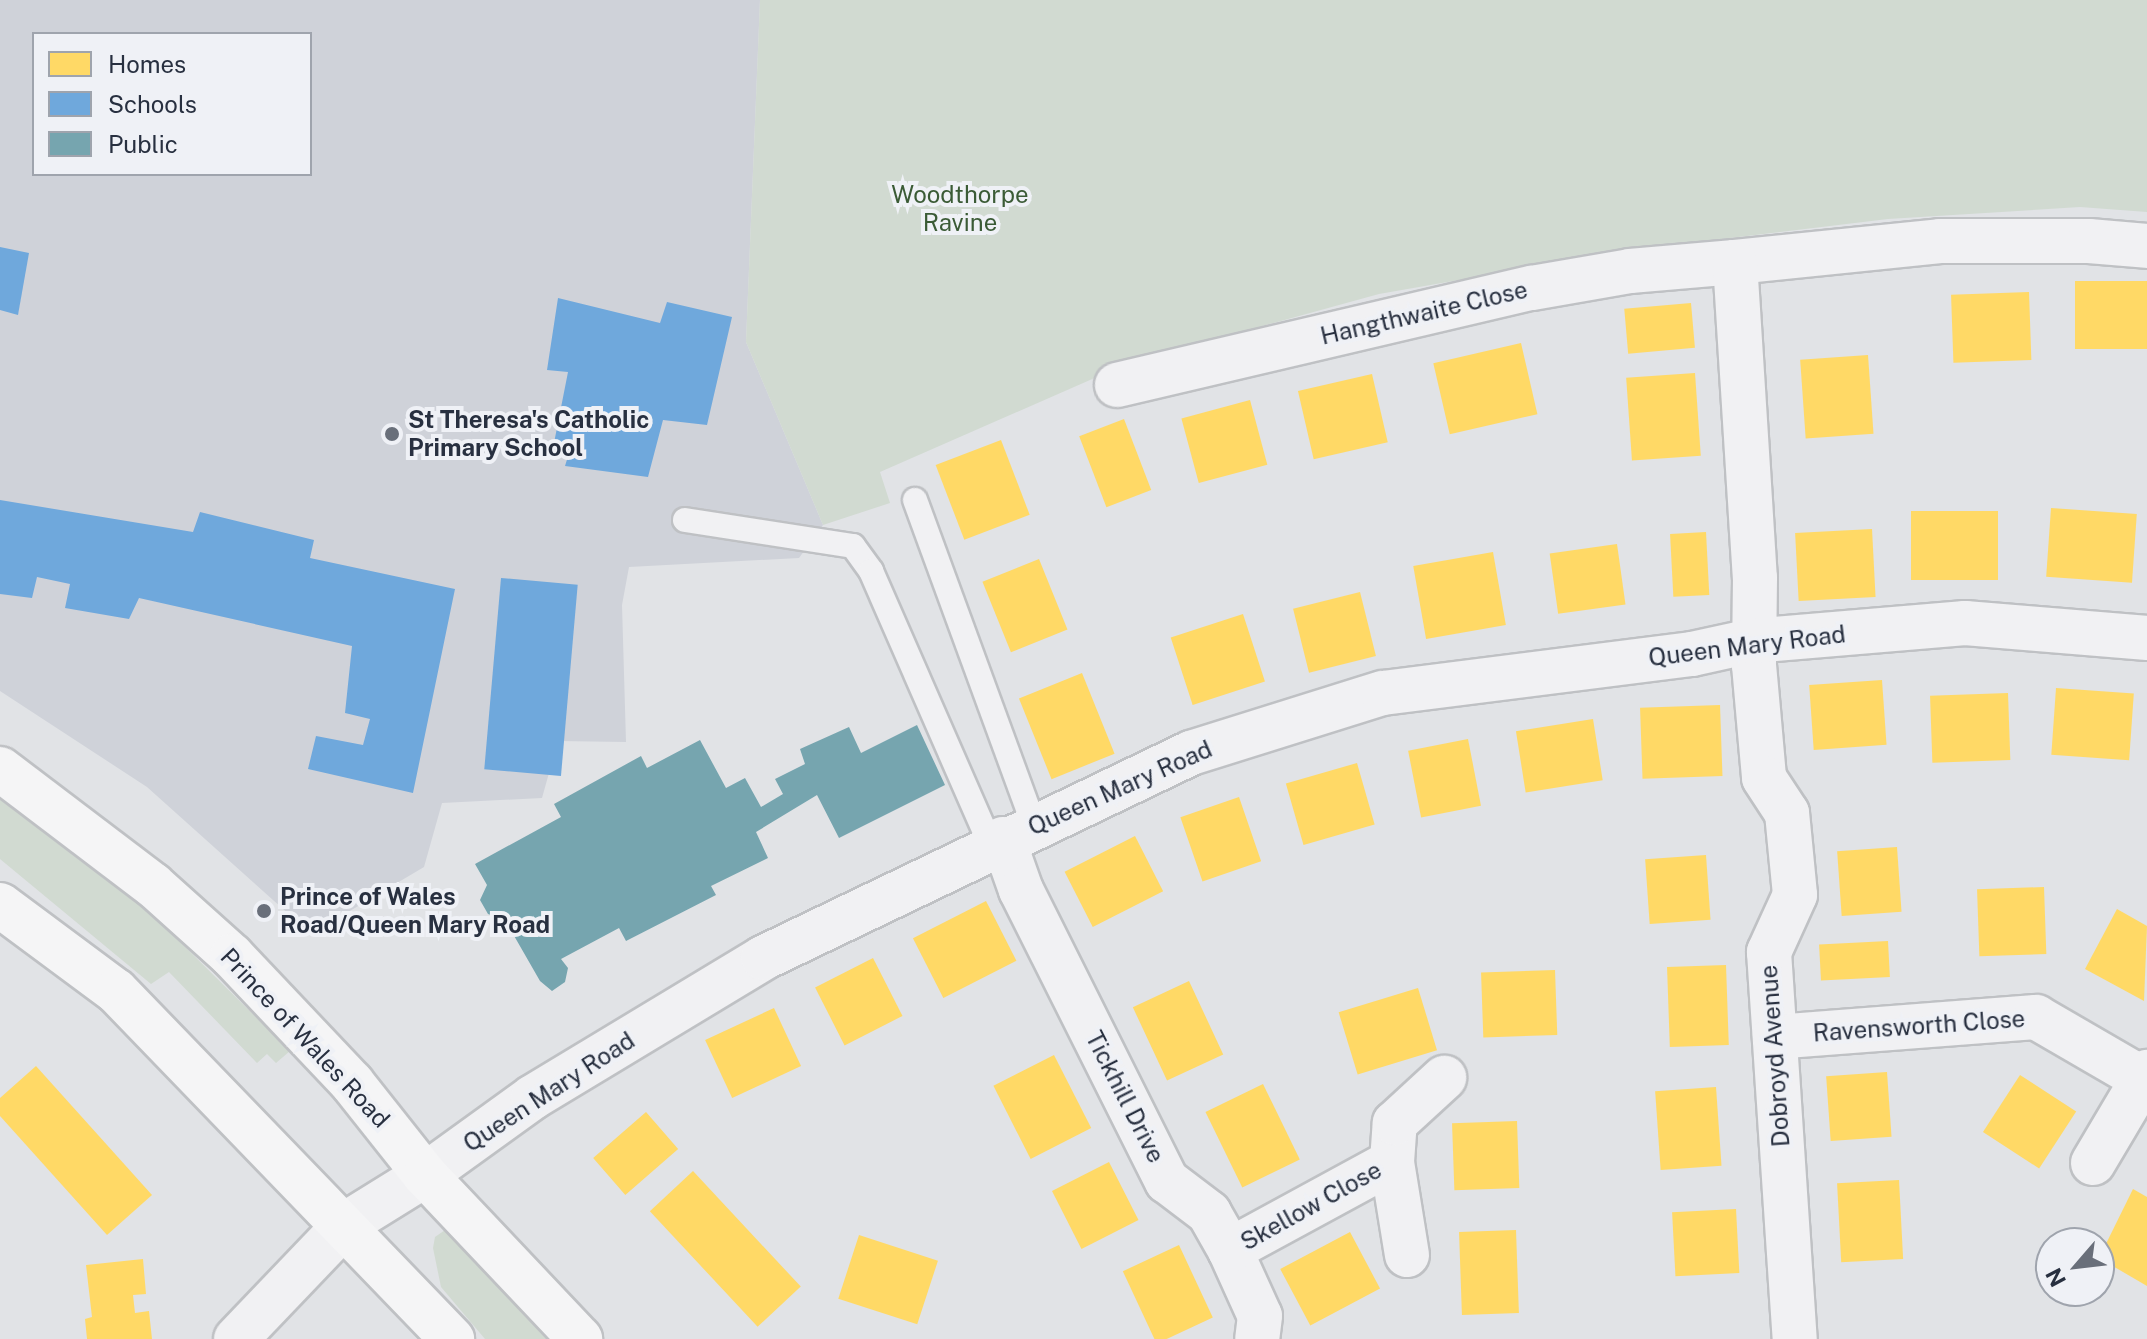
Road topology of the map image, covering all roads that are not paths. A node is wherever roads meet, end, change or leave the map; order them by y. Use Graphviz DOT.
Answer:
graph roads {
  1 [pos="2147,246"];
  2 [pos="1735,262"];
  3 [pos="1117,385"];
  4 [pos="915,500"];
  5 [pos="685,520"];
  6 [pos="2147,638"];
  7 [pos="1751,641"];
  8 [pos="0,769"];
  9 [pos="1009,837"];
  10 [pos="0,905"];
  11 [pos="1775,1037"];
  12 [pos="2145,1075"];
  13 [pos="1444,1078"];
  14 [pos="1392,1162"];
  15 [pos="2093,1163"];
  16 [pos="425,1175"];
  17 [pos="346,1224"];
  18 [pos="1230,1250"];
  19 [pos="1407,1255"];
  20 [pos="236,1339"];
  21 [pos="452,1339"];
  22 [pos="580,1339"];
  23 [pos="1257,1339"];
  24 [pos="1795,1339"];
  1 -- 2 [label="street, Hangthwaite Close"];
  2 -- 3 [label="street, Hangthwaite Close"];
  2 -- 7 [label="street"];
  4 -- 9 [label="lane"];
  5 -- 9 [label="lane"];
  6 -- 7 [label="street, Queen Mary Road"];
  7 -- 9 [label="street, Queen Mary Road"];
  7 -- 11 [label="street, Dobroyd Avenue"];
  8 -- 16 [label="highway, Prince of Wales Road"];
  9 -- 16 [label="street, Queen Mary Road"];
  9 -- 18 [label="street, Tickhill Drive"];
  10 -- 17 [label="highway"];
  11 -- 12 [label="street, Ravensworth Close"];
  11 -- 24 [label="street, Dobroyd Avenue"];
  12 -- 15 [label="street, Ravensworth Close"];
  13 -- 14 [label="street, Skellow Close"];
  14 -- 18 [label="street, Skellow Close"];
  14 -- 19 [label="street, Skellow Close"];
  16 -- 17 [label="street, Queen Mary Road"];
  16 -- 22 [label="highway, Prince of Wales Road"];
  17 -- 20 [label="street, Queen Mary Road"];
  17 -- 21 [label="highway"];
  18 -- 23 [label="street, Tickhill Drive"];
}
